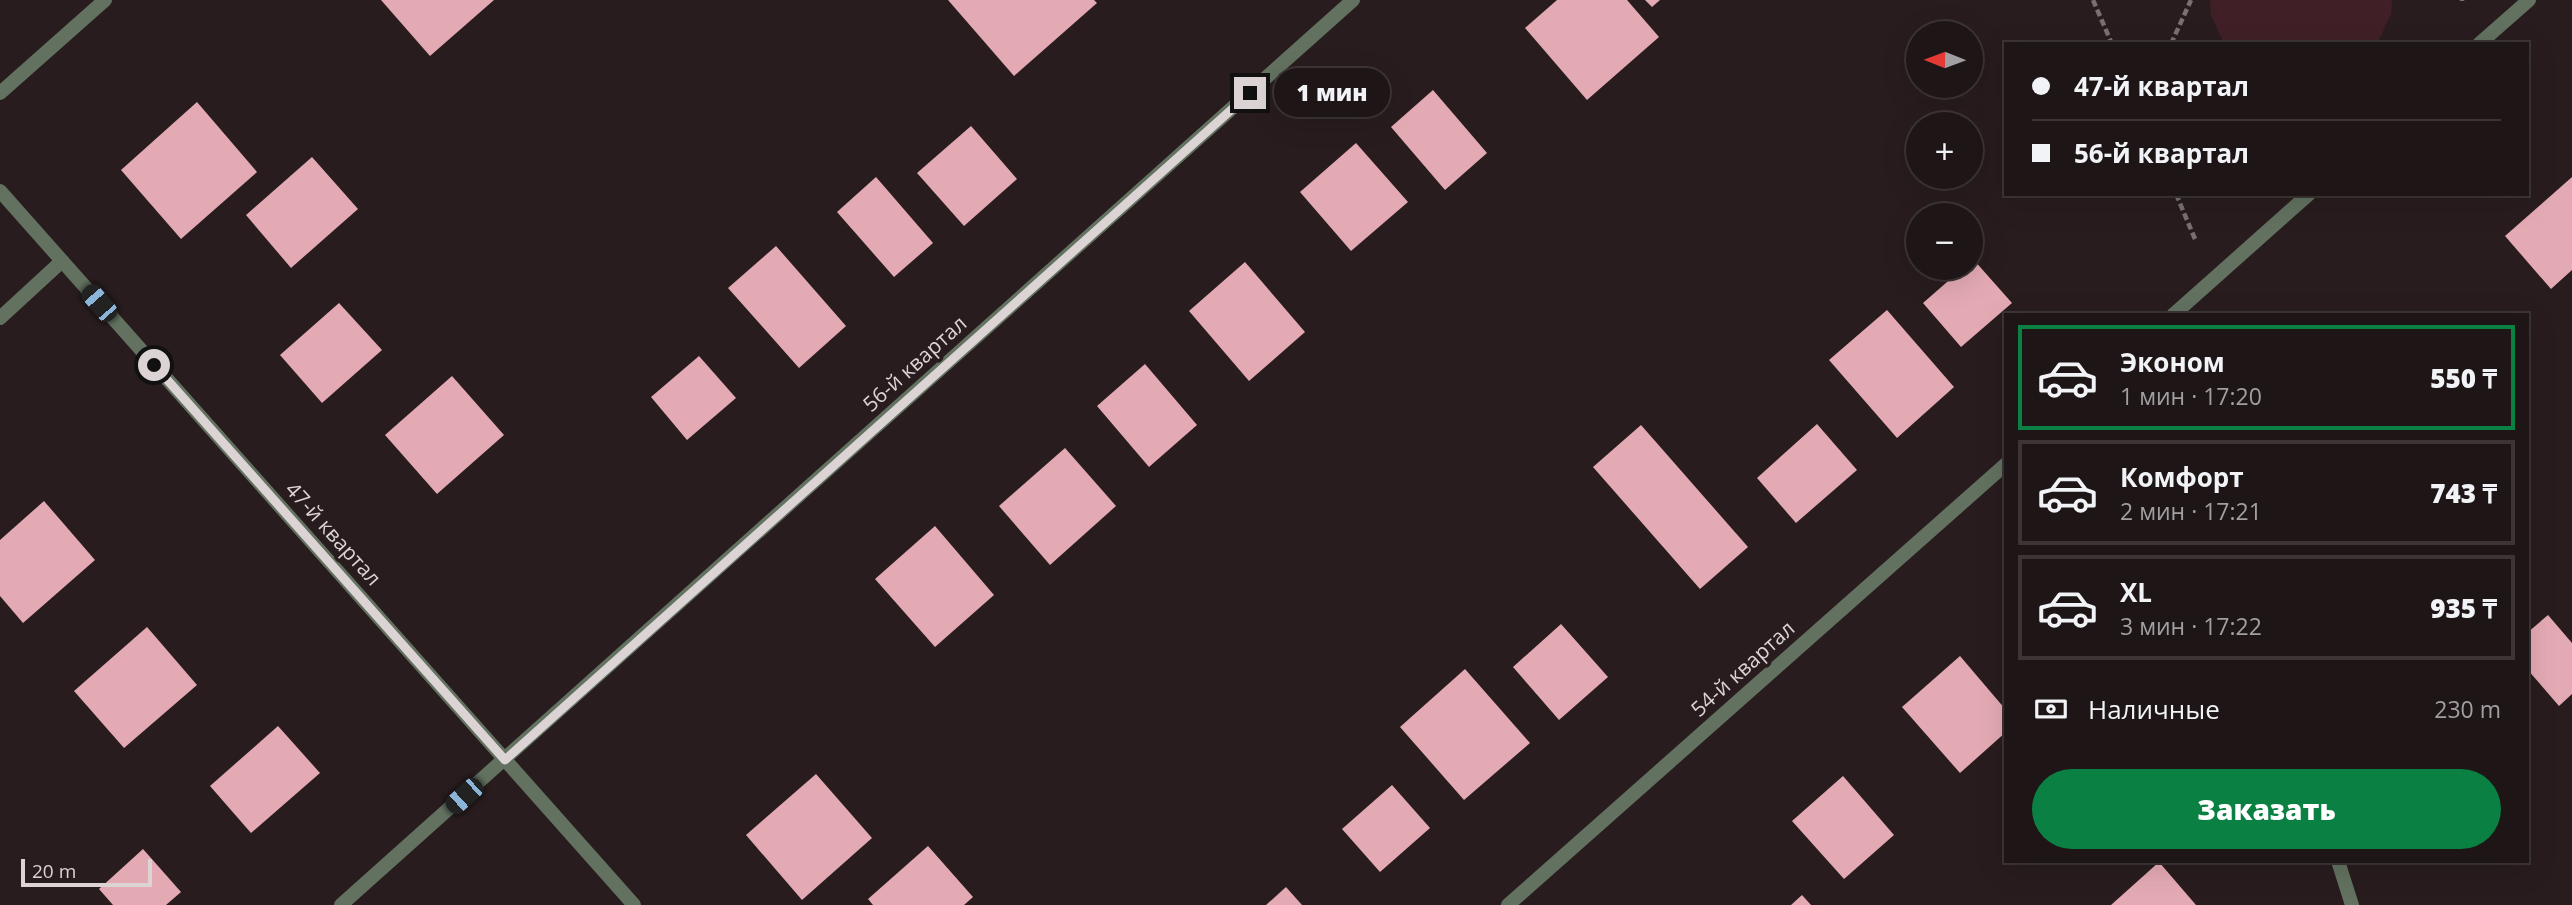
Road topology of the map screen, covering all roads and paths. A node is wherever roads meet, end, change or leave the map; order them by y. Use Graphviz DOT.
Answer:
graph roads {
  1 [pos="105,0"];
  2 [pos="1353,0"];
  3 [pos="2093,0"];
  4 [pos="2191,0"];
  5 [pos="2529,0"];
  6 [pos="2111,42"];
  7 [pos="2172,42"];
  8 [pos="2481,42"];
  9 [pos="0,93"];
  10 [pos="0,191"];
  11 [pos="2177,196"];
  12 [pos="2307,196"];
  13 [pos="2195,239"];
  14 [pos="62,261"];
  15 [pos="2175,313"];
  16 [pos="0,318"];
  17 [pos="2004,466"];
  18 [pos="505,760"];
  19 [pos="2339,863"];
  20 [pos="341,905"];
  21 [pos="634,905"];
  22 [pos="1508,905"];
  23 [pos="2352,905"];
  1 -- 9 [label="street"];
  2 -- 18 [label="street, 56-й квартал"];
  3 -- 6 [label="path"];
  4 -- 7 [label="path"];
  5 -- 8 [label="street"];
  10 -- 14 [label="street, 47-й квартал"];
  11 -- 13 [label="path"];
  12 -- 15 [label="street"];
  14 -- 16 [label="street"];
  14 -- 18 [label="street, 47-й квартал"];
  17 -- 22 [label="street, 54-й квартал"];
  18 -- 20 [label="street, 56-й квартал"];
  18 -- 21 [label="street, 47-й квартал"];
  19 -- 23 [label="street"];
}
